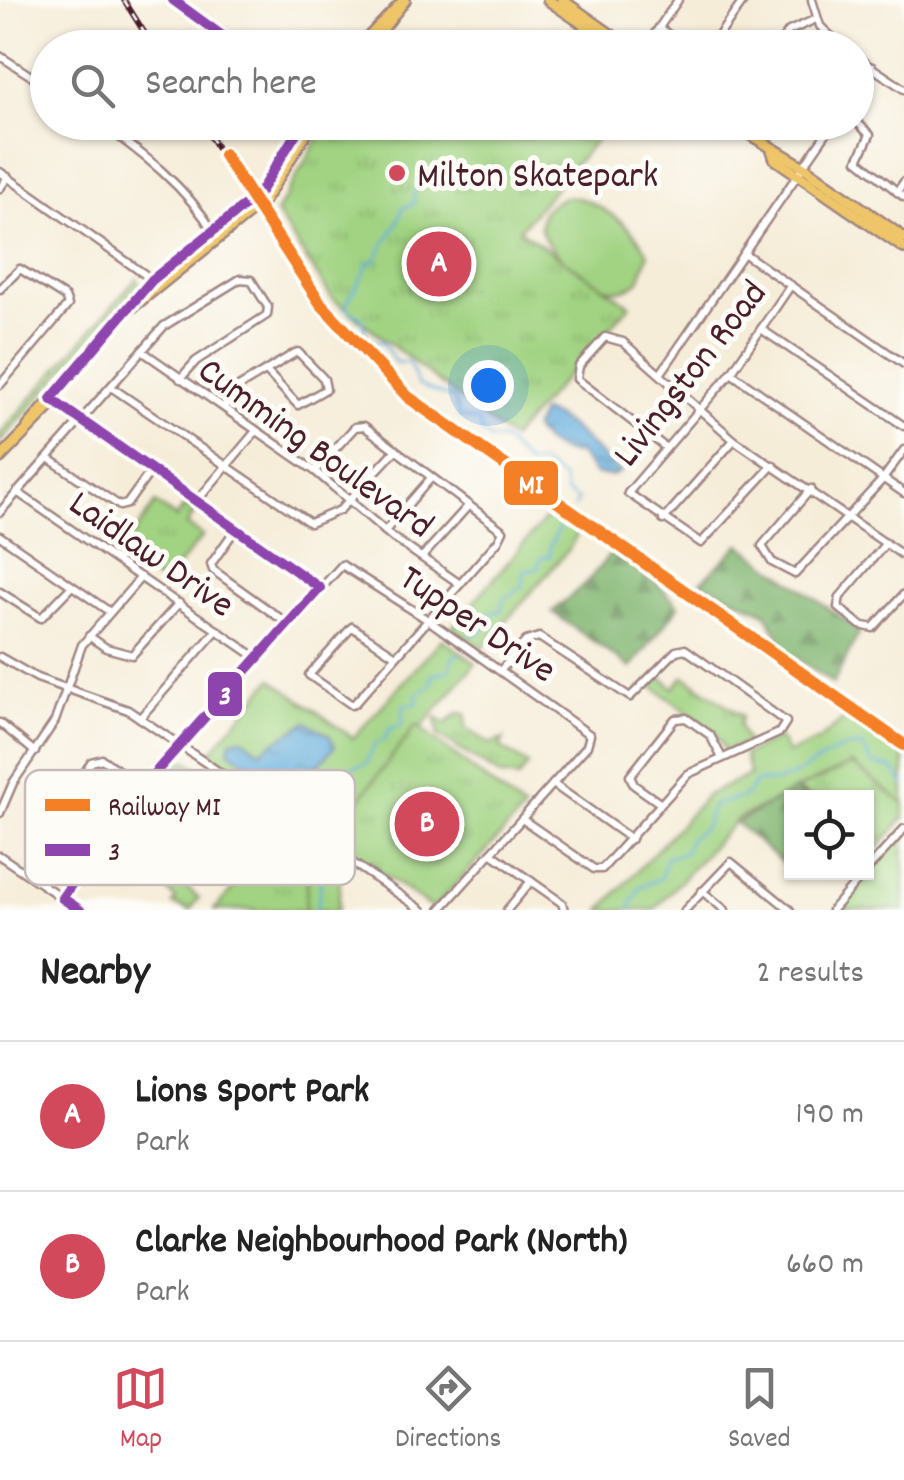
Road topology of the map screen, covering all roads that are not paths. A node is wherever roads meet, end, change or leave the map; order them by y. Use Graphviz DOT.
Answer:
graph roads {
  1 [pos="174,0"];
  2 [pos="405,0"];
  3 [pos="548,0"];
  4 [pos="562,0"];
  5 [pos="678,0"];
  6 [pos="744,0"];
  7 [pos="812,0"];
  8 [pos="816,20"];
  9 [pos="659,28"];
  10 [pos="215,30"];
  11 [pos="376,30"];
  12 [pos="382,30"];
  13 [pos="592,30"];
  14 [pos="604,30"];
  15 [pos="662,30"];
  16 [pos="723,30"];
  17 [pos="791,30"];
  18 [pos="826,30"];
  19 [pos="0,56"];
  20 [pos="874,68"];
  21 [pos="30,75"];
  22 [pos="904,90"];
  23 [pos="123,140"];
  24 [pos="292,140"];
  25 [pos="302,140"];
  26 [pos="756,140"];
  27 [pos="822,140"];
  28 [pos="868,140"];
  29 [pos="801,171"];
  30 [pos="4,175"];
  31 [pos="904,182"];
  32 [pos="0,188"];
  33 [pos="901,194"];
  34 [pos="215,235"];
  35 [pos="904,238"];
  36 [pos="904,248"];
  37 [pos="745,254"];
  38 [pos="155,283"];
  39 [pos="791,285"];
  40 [pos="0,289"];
  41 [pos="761,329"];
  42 [pos="142,351"];
  43 [pos="904,364"];
  44 [pos="266,371"];
  45 [pos="660,373"];
  46 [pos="731,373"];
  47 [pos="180,378"];
  48 [pos="0,385"];
  49 [pos="111,386"];
  50 [pos="51,399"];
  51 [pos="701,407"];
  52 [pos="224,408"];
  53 [pos="80,422"];
  54 [pos="904,426"];
  55 [pos="256,431"];
  56 [pos="734,440"];
  57 [pos="665,447"];
  58 [pos="904,450"];
  59 [pos="394,452"];
  60 [pos="0,458"];
  61 [pos="48,458"];
  62 [pos="772,464"];
  63 [pos="226,466"];
  64 [pos="150,471"];
  65 [pos="315,471"];
  66 [pos="431,478"];
  67 [pos="884,479"];
  68 [pos="811,489"];
  69 [pos="17,492"];
  70 [pos="904,493"];
  71 [pos="352,498"];
  72 [pos="196,502"];
  73 [pos="470,505"];
  74 [pos="0,512"];
  75 [pos="850,517"];
  76 [pos="663,520"];
  77 [pos="235,530"];
  78 [pos="385,531"];
  79 [pos="0,536"];
  80 [pos="886,544"];
  81 [pos="904,556"];
  82 [pos="422,558"];
  83 [pos="141,578"];
  84 [pos="460,584"];
  85 [pos="72,586"];
  86 [pos="320,588"];
  87 [pos="0,592"];
  88 [pos="904,594"];
  89 [pos="179,604"];
  90 [pos="110,612"];
  91 [pos="428,620"];
  92 [pos="288,624"];
  93 [pos="217,630"];
  94 [pos="90,636"];
  95 [pos="396,656"];
  96 [pos="0,658"];
  97 [pos="257,658"];
  98 [pos="501,670"];
  99 [pos="66,688"];
  100 [pos="140,718"];
  101 [pos="0,723"];
  102 [pos="180,745"];
  103 [pos="35,752"];
  104 [pos="722,758"];
  105 [pos="87,770"];
  106 [pos="118,770"];
  107 [pos="157,770"];
  108 [pos="217,770"];
  109 [pos="552,784"];
  110 [pos="0,785"];
  111 [pos="11,789"];
  112 [pos="662,804"];
  113 [pos="0,813"];
  114 [pos="522,819"];
  115 [pos="904,829"];
  116 [pos="631,839"];
  117 [pos="492,853"];
  118 [pos="0,856"];
  119 [pos="874,863"];
  120 [pos="355,864"];
  121 [pos="25,873"];
  122 [pos="859,880"];
  123 [pos="531,882"];
  124 [pos="43,885"];
  125 [pos="71,885"];
  126 [pos="702,891"];
  127 [pos="62,898"];
  128 [pos="80,910"];
  129 [pos="422,910"];
  130 [pos="440,910"];
  131 [pos="506,910"];
  132 [pos="564,910"];
  133 [pos="685,910"];
  134 [pos="725,910"];
  135 [pos="790,910"];
  136 [pos="832,910"];
  1 -- 10 [label="street"];
  2 -- 11 [label="main road"];
  2 -- 12 [label="main road"];
  3 -- 13 [label="main road"];
  4 -- 14 [label="main road"];
  5 -- 9 [label="street"];
  6 -- 16 [label="street"];
  7 -- 8 [label="street"];
  8 -- 17 [label="street"];
  8 -- 18 [label="street"];
  9 -- 15 [label="street"];
  19 -- 21 [label="street"];
  20 -- 22 [label="street"];
  23 -- 34 [label="street"];
  24 -- 34 [label="main road"];
  25 -- 34 [label="main road"];
  26 -- 29 [label="main road"];
  27 -- 29 [label="street"];
  28 -- 33 [label="street"];
  29 -- 35 [label="main road"];
  29 -- 36 [label="main road"];
  29 -- 37 [label="street"];
  30 -- 32 [label="street"];
  30 -- 38 [label="street"];
  31 -- 33 [label="street"];
  34 -- 38 [label="main road"];
  37 -- 39 [label="street"];
  37 -- 45 [label="street"];
  38 -- 50 [label="main road"];
  39 -- 41 [label="street, Livingston Road"];
  39 -- 43 [label="street"];
  40 -- 48 [label="street"];
  41 -- 46 [label="street, Livingston Road"];
  41 -- 54 [label="street"];
  42 -- 47 [label="street, Cumming Boulevard"];
  42 -- 47 [label="street"];
  42 -- 49 [label="street"];
  44 -- 44 [label="street"];
  44 -- 52 [label="street"];
  45 -- 51 [label="street"];
  45 -- 57 [label="street"];
  46 -- 51 [label="street, Livingston Road"];
  46 -- 67 [label="street"];
  47 -- 52 [label="street, Cumming Boulevard"];
  49 -- 53 [label="street"];
  49 -- 63 [label="street"];
  50 -- 53 [label="street"];
  50 -- 60 [label="main road"];
  51 -- 56 [label="street"];
  51 -- 57 [label="street, Livingston Road"];
  52 -- 55 [label="street, Cumming Boulevard"];
  53 -- 61 [label="street"];
  53 -- 64 [label="street"];
  55 -- 63 [label="street"];
  55 -- 65 [label="street, Cumming Boulevard"];
  56 -- 62 [label="street"];
  56 -- 76 [label="street"];
  57 -- 76 [label="street, Livingston Road"];
  58 -- 67 [label="street"];
  59 -- 65 [label="street"];
  59 -- 66 [label="street"];
  59 -- 71 [label="street"];
  61 -- 64 [label="street"];
  61 -- 69 [label="street"];
  62 -- 68 [label="street"];
  62 -- 76 [label="street"];
  63 -- 71 [label="street"];
  63 -- 72 [label="street"];
  64 -- 72 [label="street"];
  65 -- 71 [label="street, Cumming Boulevard"];
  66 -- 73 [label="street"];
  66 -- 78 [label="street"];
  67 -- 70 [label="street"];
  67 -- 75 [label="street"];
  68 -- 75 [label="street"];
  68 -- 75 [label="street"];
  69 -- 74 [label="street"];
  69 -- 83 [label="street, Laidlaw Drive"];
  71 -- 78 [label="street, Cumming Boulevard"];
  72 -- 77 [label="street"];
  73 -- 82 [label="street"];
  73 -- 84 [label="street"];
  75 -- 80 [label="street"];
  77 -- 86 [label="street"];
  77 -- 92 [label="street"];
  78 -- 82 [label="street, Cumming Boulevard"];
  79 -- 85 [label="street"];
  80 -- 81 [label="street"];
  80 -- 88 [label="street"];
  82 -- 84 [label="street, Cumming Boulevard"];
  83 -- 89 [label="street, Laidlaw Drive"];
  83 -- 90 [label="street"];
  84 -- 91 [label="street"];
  85 -- 87 [label="street"];
  85 -- 90 [label="street"];
  86 -- 91 [label="street, Tupper Drive"];
  86 -- 92 [label="street, Tupper Drive"];
  89 -- 93 [label="street, Laidlaw Drive"];
  89 -- 94 [label="street"];
  90 -- 94 [label="street"];
  91 -- 95 [label="street"];
  91 -- 98 [label="street, Tupper Drive"];
  92 -- 97 [label="street, Tupper Drive"];
  93 -- 97 [label="street, Laidlaw Drive"];
  93 -- 100 [label="street"];
  94 -- 99 [label="street"];
  95 -- 95 [label="street"];
  96 -- 99 [label="street"];
  97 -- 102 [label="street, Tupper Drive"];
  98 -- 104 [label="street"];
  98 -- 109 [label="street, Tupper Drive"];
  99 -- 100 [label="street"];
  99 -- 103 [label="street"];
  100 -- 102 [label="street"];
  101 -- 103 [label="street"];
  102 -- 107 [label="street, Tupper Drive"];
  102 -- 108 [label="street"];
  103 -- 111 [label="street"];
  104 -- 112 [label="street"];
  104 -- 112 [label="street"];
  105 -- 106 [label="street"];
  109 -- 114 [label="street, Tupper Drive"];
  109 -- 116 [label="street"];
  110 -- 111 [label="street"];
  111 -- 113 [label="street"];
  112 -- 116 [label="street"];
  114 -- 116 [label="street"];
  114 -- 117 [label="street, Tupper Drive"];
  115 -- 119 [label="street"];
  117 -- 123 [label="street"];
  117 -- 130 [label="street, Tupper Drive"];
  118 -- 121 [label="street"];
  120 -- 129 [label="street"];
  122 -- 136 [label="street"];
  123 -- 131 [label="street"];
  123 -- 132 [label="street"];
  124 -- 127 [label="street"];
  125 -- 127 [label="street, Tupper Drive"];
  126 -- 133 [label="street"];
  126 -- 134 [label="street"];
  126 -- 135 [label="street"];
  127 -- 128 [label="street"];
}
